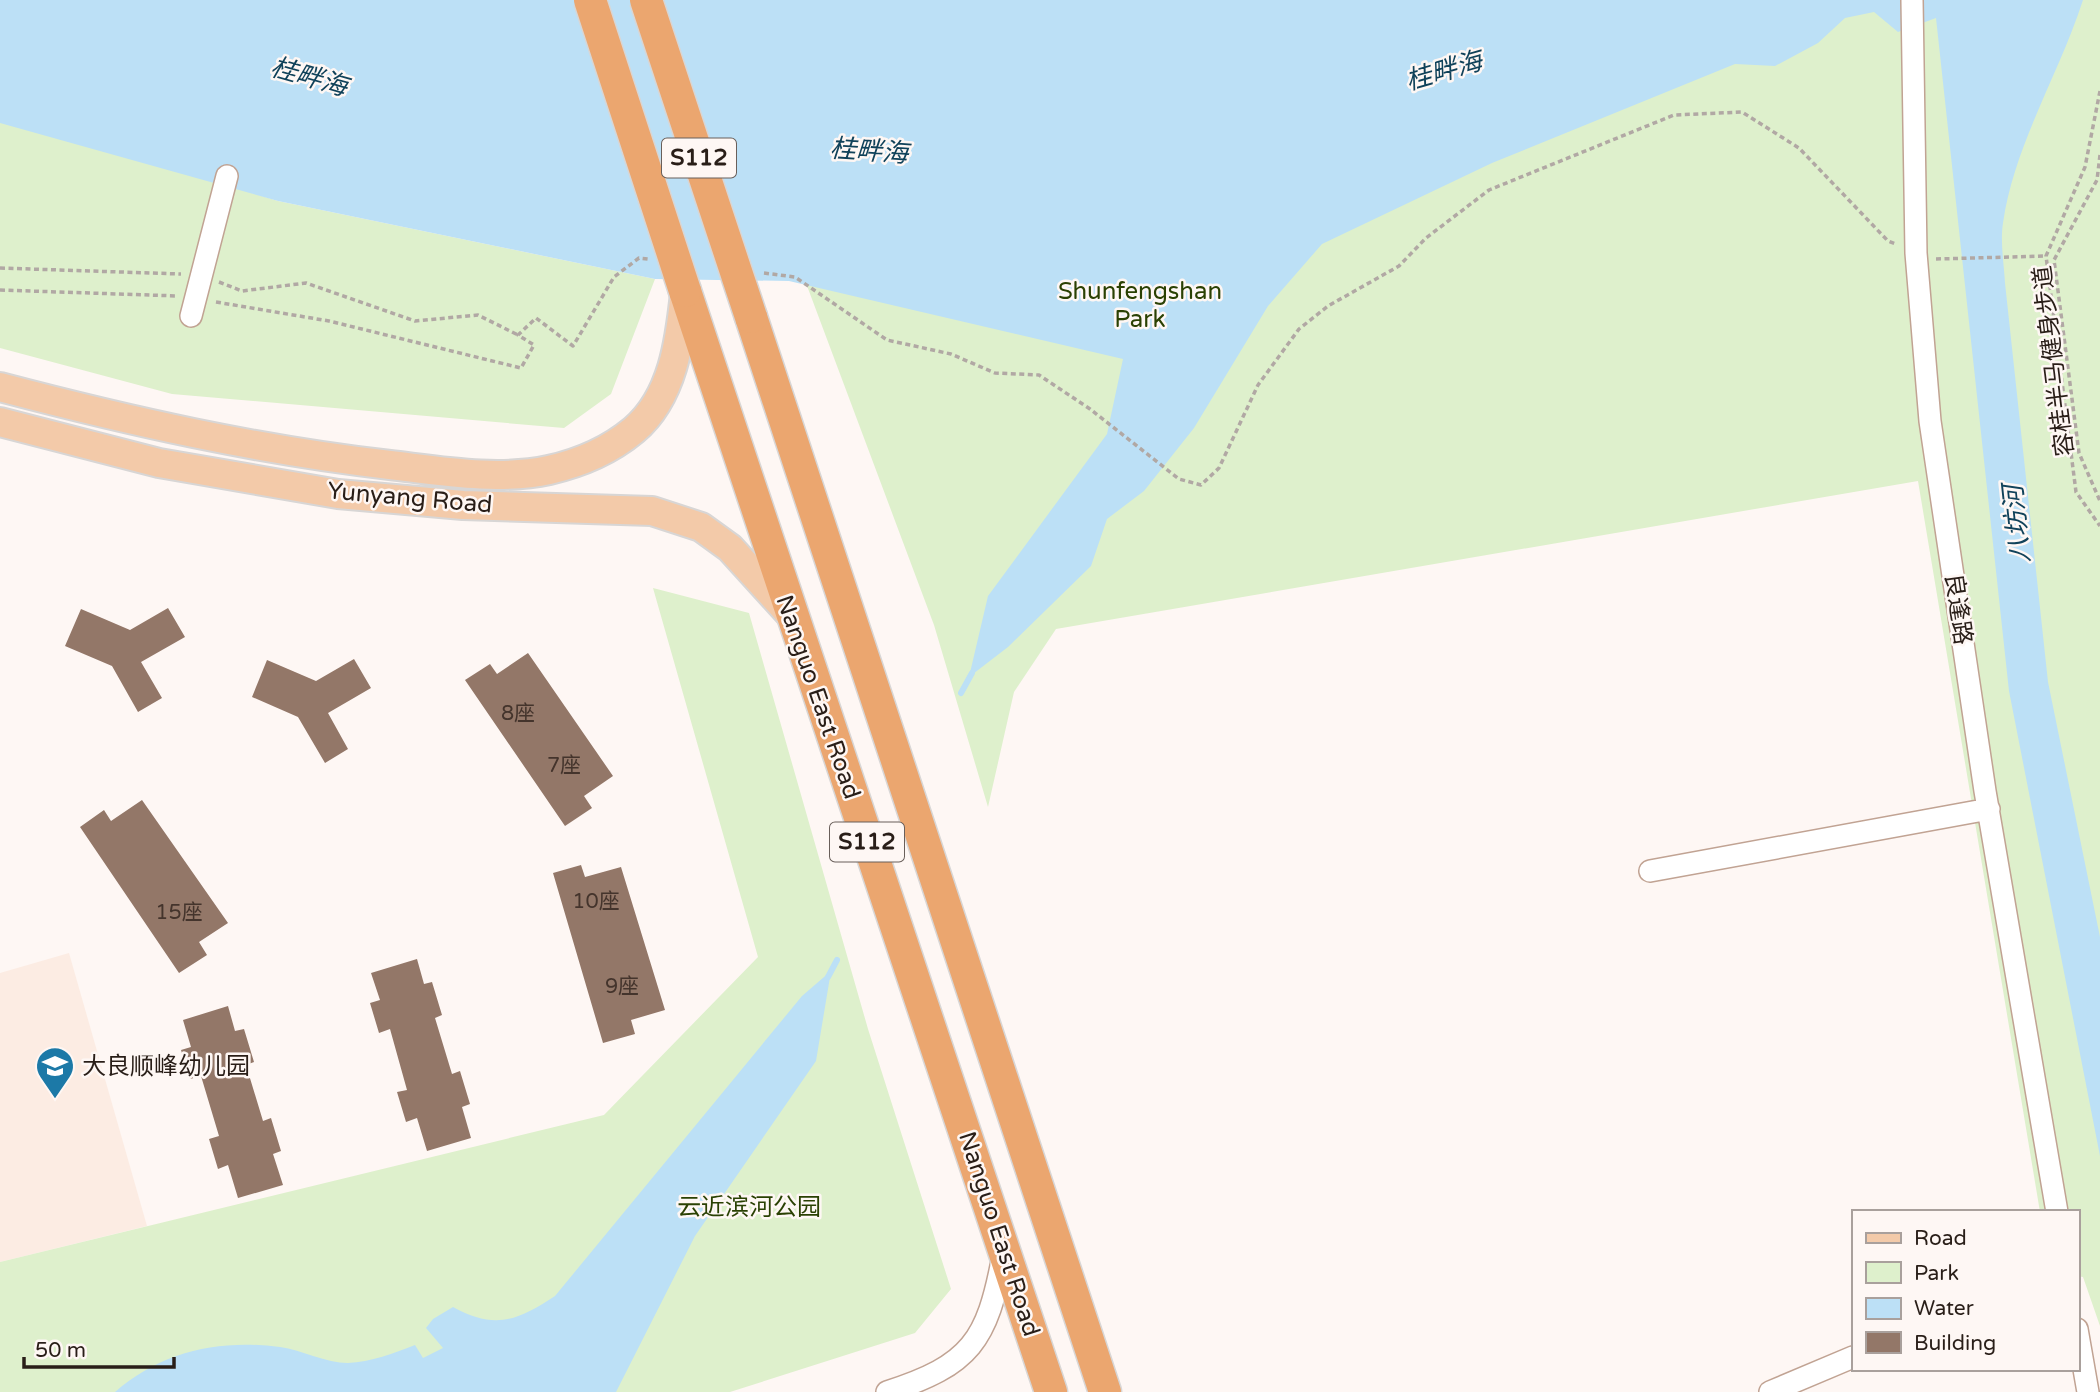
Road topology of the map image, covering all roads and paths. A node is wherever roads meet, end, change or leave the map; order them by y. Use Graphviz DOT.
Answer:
graph roads {
  1 [pos="590,0"];
  2 [pos="646,0"];
  3 [pos="1912,5"];
  4 [pos="2100,91"];
  5 [pos="2100,155"];
  6 [pos="227,176"];
  7 [pos="2098,180"];
  8 [pos="1916,253"];
  9 [pos="2045,256"];
  10 [pos="0,268"];
  11 [pos="201,275"];
  12 [pos="0,290"];
  13 [pos="685,291"];
  14 [pos="193,306"];
  15 [pos="518,335"];
  16 [pos="969,362"];
  17 [pos="521,368"];
  18 [pos="0,387"];
  19 [pos="0,422"];
  20 [pos="313,456"];
  21 [pos="338,494"];
  22 [pos="2100,501"];
  23 [pos="2100,526"];
  24 [pos="790,614"];
  25 [pos="1989,809"];
  26 [pos="1650,871"];
  27 [pos="2057,1210"];
  28 [pos="1005,1247"];
  29 [pos="2079,1342"];
  30 [pos="1852,1357"];
  31 [pos="887,1392"];
  32 [pos="1051,1392"];
  33 [pos="1105,1392"];
  34 [pos="1770,1392"];
  35 [pos="2088,1392"];
  1 -- 13 [label="highway, Nanguo East Road / S112, bridge"];
  2 -- 33 [label="highway, Nanguo East Road / S112, bridge"];
  3 -- 8 [label="street, 良逢路"];
  4 -- 9 [label="path"];
  5 -- 7 [label="path, 容桂半马健身步道"];
  6 -- 11 [label="street"];
  7 -- 22 [label="path, 容桂半马健身步道"];
  8 -- 9 [label="path"];
  8 -- 16 [label="path"];
  8 -- 25 [label="street, 良逢路"];
  9 -- 23 [label="path"];
  10 -- 11 [label="path"];
  11 -- 14 [label="street"];
  11 -- 15 [label="path"];
  12 -- 14 [label="path"];
  13 -- 20 [label="main road, Yunyang Road"];
  13 -- 24 [label="highway, Nanguo East Road / S112"];
  14 -- 17 [label="path"];
  18 -- 20 [label="main road, Yunyang Road"];
  19 -- 21 [label="main road, Yunyang Road"];
  20 -- 21 [label="main road"];
  21 -- 24 [label="main road, Yunyang Road"];
  24 -- 28 [label="highway, Nanguo East Road / S112"];
  25 -- 26 [label="street"];
  25 -- 27 [label="street, 良逢路"];
  28 -- 31 [label="street"];
  28 -- 32 [label="highway, Nanguo East Road / S112"];
  29 -- 35 [label="street"];
  30 -- 34 [label="street"];
}
